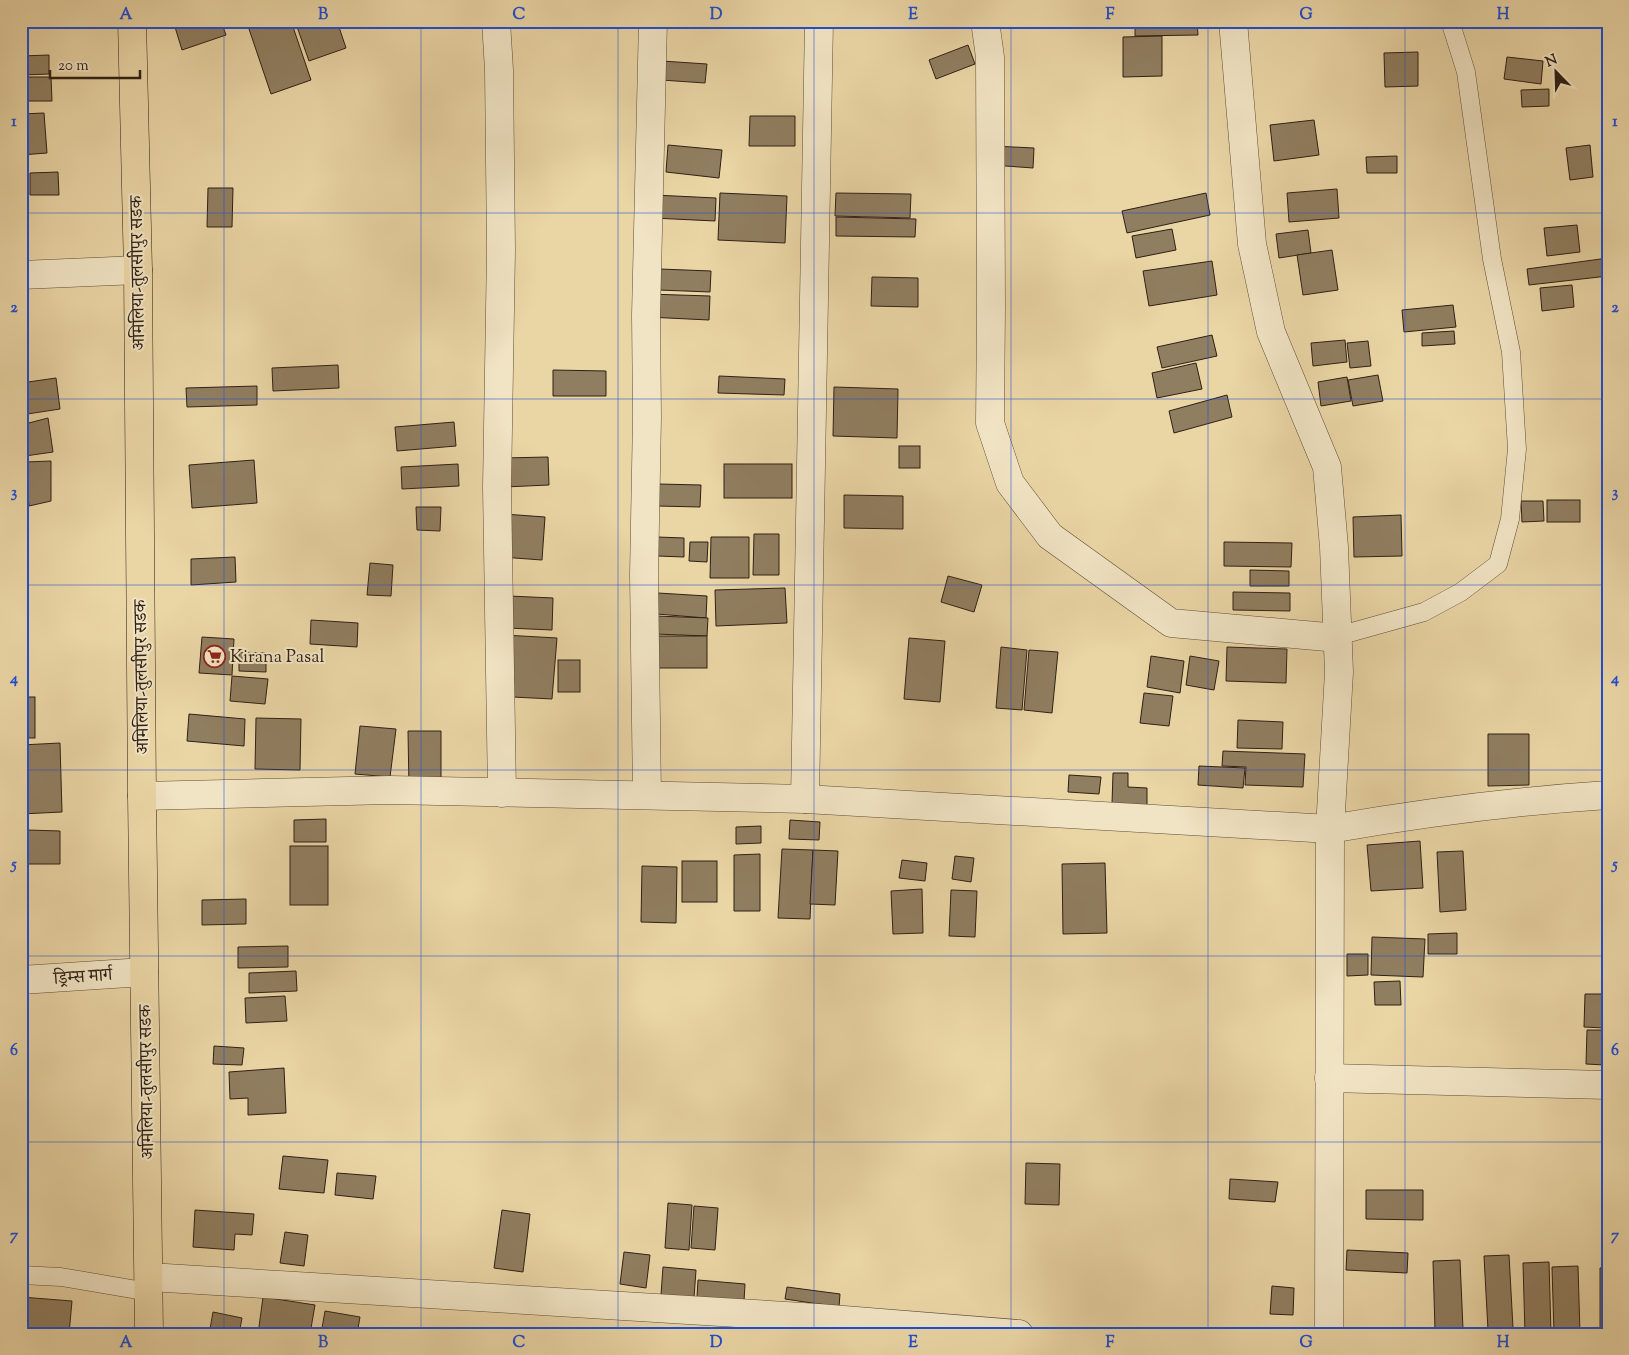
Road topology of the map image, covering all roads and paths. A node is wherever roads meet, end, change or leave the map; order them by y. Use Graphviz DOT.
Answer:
graph roads {
  1 [pos="132,21"];
  2 [pos="496,21"];
  3 [pos="653,21"];
  4 [pos="819,21"];
  5 [pos="986,21"];
  6 [pos="1233,21"];
  7 [pos="1450,21"];
  8 [pos="138,270"];
  9 [pos="21,275"];
  10 [pos="1338,637"];
  11 [pos="502,793"];
  12 [pos="647,795"];
  13 [pos="1608,795"];
  14 [pos="142,796"];
  15 [pos="805,799"];
  16 [pos="1330,829"];
  17 [pos="144,972"];
  18 [pos="21,980"];
  19 [pos="1329,1078"];
  20 [pos="1608,1085"];
  21 [pos="21,1275"];
  22 [pos="149,1285"];
  23 [pos="149,1334"];
  24 [pos="1019,1334"];
  25 [pos="1329,1334"];
  1 -- 8 [label="main road, अमिलिया-तुलसीपुर सडक"];
  2 -- 11 [label="street"];
  3 -- 12 [label="street"];
  4 -- 15 [label="street"];
  5 -- 10 [label="street"];
  6 -- 10 [label="street"];
  7 -- 10 [label="lane"];
  8 -- 9 [label="street"];
  8 -- 14 [label="main road, अमिलिया-तुलसीपुर सडक"];
  10 -- 16 [label="street"];
  11 -- 12 [label="street"];
  11 -- 14 [label="street"];
  12 -- 15 [label="street"];
  13 -- 16 [label="street"];
  14 -- 17 [label="main road, अमिलिया-तुलसीपुर सडक"];
  15 -- 16 [label="street"];
  16 -- 19 [label="street"];
  17 -- 18 [label="street, ड्रिम्स मार्ग"];
  17 -- 22 [label="main road, अमिलिया-तुलसीपुर सडक"];
  19 -- 20 [label="street"];
  19 -- 25 [label="street"];
  21 -- 22 [label="lane"];
  22 -- 23 [label="main road, अमिलिया-तुलसीपुर सडक"];
  22 -- 24 [label="street"];
}
